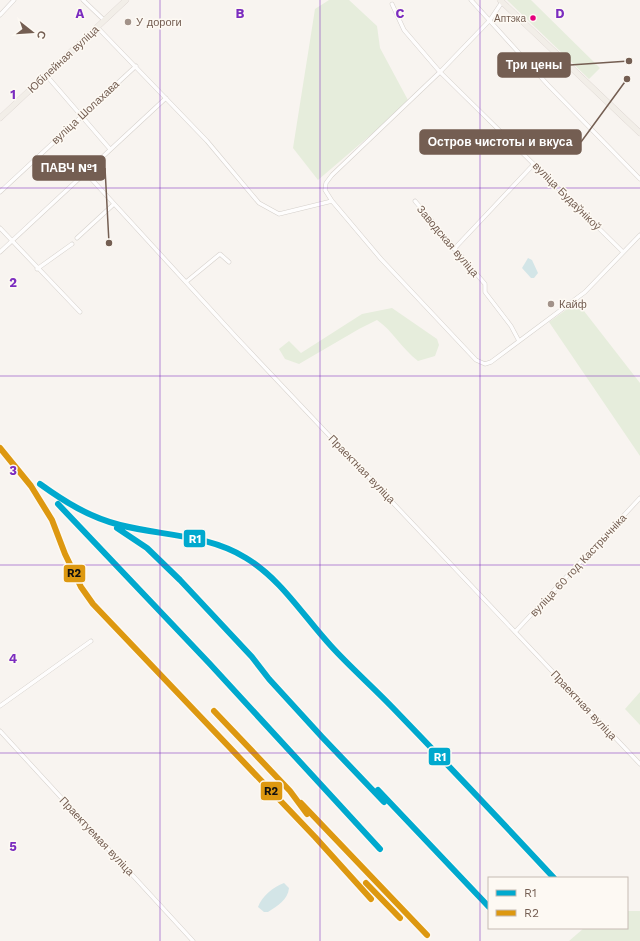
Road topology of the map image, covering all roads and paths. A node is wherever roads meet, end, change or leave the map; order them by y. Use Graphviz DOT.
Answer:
graph roads {
  1 [pos="14,0"];
  2 [pos="83,0"];
  3 [pos="126,0"];
  4 [pos="471,0"];
  5 [pos="501,1"];
  6 [pos="392,4"];
  7 [pos="0,15"];
  8 [pos="104,20"];
  9 [pos="490,20"];
  10 [pos="97,27"];
  11 [pos="136,66"];
  12 [pos="440,72"];
  13 [pos="46,75"];
  14 [pos="166,98"];
  15 [pos="81,115"];
  16 [pos="0,118"];
  17 [pos="640,132"];
  18 [pos="110,148"];
  19 [pos="534,164"];
  20 [pos="85,172"];
  21 [pos="640,179"];
  22 [pos="0,192"];
  23 [pos="332,201"];
  24 [pos="415,201"];
  25 [pos="114,204"];
  26 [pos="0,228"];
  27 [pos="640,235"];
  28 [pos="77,238"];
  29 [pos="12,240"];
  30 [pos="72,244"];
  31 [pos="454,249"];
  32 [pos="0,252"];
  33 [pos="622,252"];
  34 [pos="229,262"];
  35 [pos="37,269"];
  36 [pos="186,282"];
  37 [pos="80,312"];
  38 [pos="518,341"];
  39 [pos="640,498"];
  40 [pos="515,632"];
  41 [pos="92,641"];
  42 [pos="0,706"];
  43 [pos="0,731"];
  44 [pos="640,764"];
  45 [pos="193,941"];
  1 -- 7 [label="street"];
  2 -- 8 [label="street"];
  3 -- 8 [label="main road, Юбілейная вуліца"];
  4 -- 9 [label="street"];
  5 -- 9 [label="street"];
  5 -- 17 [label="main road"];
  6 -- 12 [label="street, вуліца Будаўнікоў"];
  8 -- 10 [label="main road, Юбілейная вуліца"];
  9 -- 12 [label="street"];
  9 -- 21 [label="street"];
  10 -- 11 [label="street"];
  10 -- 13 [label="main road, Юбілейная вуліца"];
  11 -- 14 [label="street"];
  11 -- 15 [label="street, вуліца Шолахава"];
  12 -- 19 [label="street, вуліца Будаўнікоў"];
  12 -- 23 [label="street"];
  13 -- 15 [label="street"];
  13 -- 16 [label="main road, Юбілейная вуліца"];
  14 -- 18 [label="street"];
  14 -- 23 [label="street"];
  15 -- 18 [label="street"];
  15 -- 22 [label="street, вуліца Шолахава"];
  18 -- 20 [label="street"];
  19 -- 31 [label="street"];
  19 -- 33 [label="street, вуліца Будаўнікоў"];
  20 -- 25 [label="street, Праектная вуліца"];
  20 -- 29 [label="street"];
  23 -- 38 [label="street"];
  24 -- 31 [label="street, Заводская вуліца"];
  25 -- 28 [label="street"];
  25 -- 36 [label="street, Праектная вуліца"];
  26 -- 29 [label="street"];
  27 -- 33 [label="street"];
  29 -- 32 [label="street"];
  29 -- 35 [label="street"];
  30 -- 35 [label="street"];
  31 -- 38 [label="street, Заводская вуліца"];
  33 -- 38 [label="street"];
  34 -- 36 [label="street"];
  35 -- 37 [label="street"];
  36 -- 40 [label="street, Праектная вуліца"];
  39 -- 40 [label="street, вуліца 60 год Кастрычніка"];
  40 -- 44 [label="street, Праектная вуліца"];
  41 -- 42 [label="street"];
  43 -- 45 [label="street, Праектуемая вуліца"];
}
